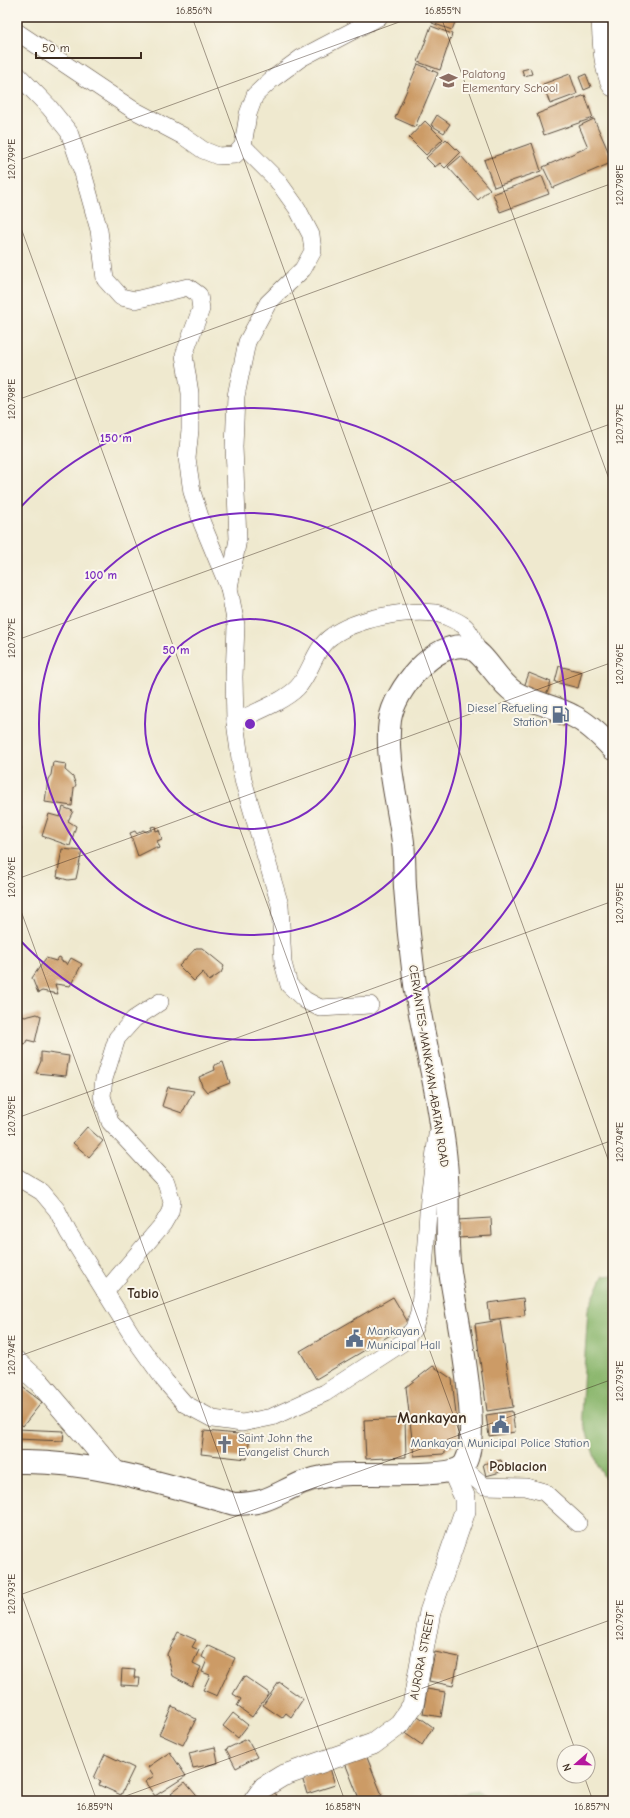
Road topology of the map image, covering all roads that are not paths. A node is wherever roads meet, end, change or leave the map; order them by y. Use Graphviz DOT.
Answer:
graph roads {
  1 [pos="379,17"];
  2 [pos="602,17"];
  3 [pos="17,32"];
  4 [pos="17,74"];
  5 [pos="613,86"];
  6 [pos="243,146"];
  7 [pos="229,588"];
  8 [pos="478,652"];
  9 [pos="235,722"];
  10 [pos="613,749"];
  11 [pos="160,1002"];
  12 [pos="370,1005"];
  13 [pos="439,1112"];
  14 [pos="17,1177"];
  15 [pos="105,1292"];
  16 [pos="17,1362"];
  17 [pos="17,1462"];
  18 [pos="458,1469"];
  19 [pos="115,1472"];
  20 [pos="578,1523"];
  21 [pos="254,1801"];
  1 -- 6 [label="street"];
  2 -- 5 [label="street"];
  3 -- 6 [label="street"];
  4 -- 7 [label="street"];
  6 -- 7 [label="street"];
  7 -- 9 [label="street"];
  8 -- 9 [label="street"];
  8 -- 10 [label="main road"];
  8 -- 13 [label="main road, CERVANTES-MANKAYAN-ABATAN ROAD"];
  9 -- 12 [label="street"];
  11 -- 15 [label="street"];
  13 -- 15 [label="street"];
  13 -- 18 [label="main road, CERVANTES-MANKAYAN-ABATAN ROAD"];
  14 -- 15 [label="street"];
  16 -- 19 [label="street"];
  17 -- 19 [label="main road"];
  18 -- 19 [label="main road"];
  18 -- 20 [label="street"];
  18 -- 21 [label="street, AURORA STREET"];
}
